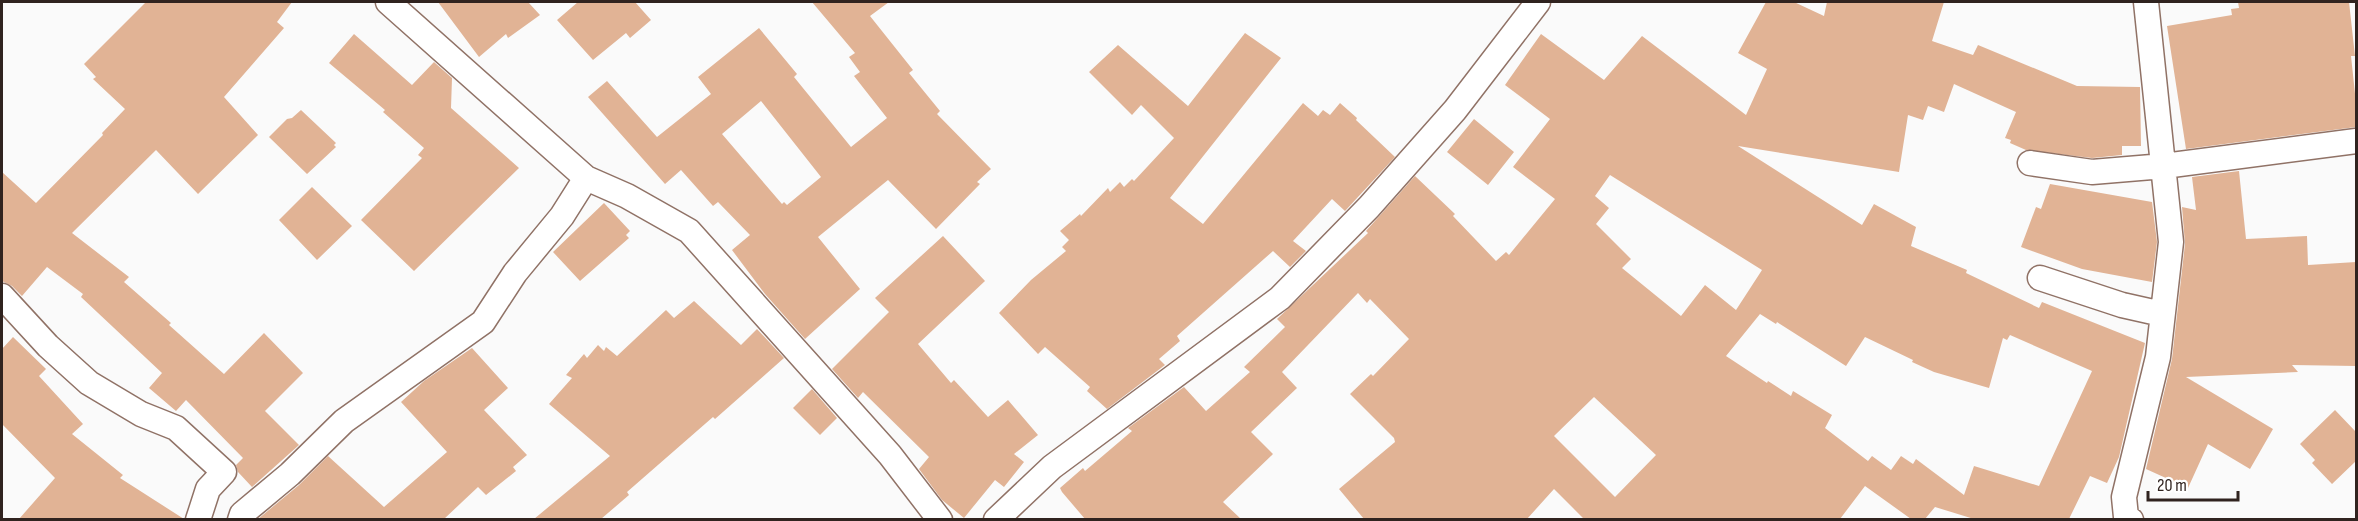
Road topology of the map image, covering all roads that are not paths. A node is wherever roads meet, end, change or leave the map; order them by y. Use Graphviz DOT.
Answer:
graph roads {
  1 [pos="388,2"];
  2 [pos="1538,2"];
  3 [pos="2146,2"];
  4 [pos="2356,141"];
  5 [pos="2030,163"];
  6 [pos="2164,166"];
  7 [pos="586,178"];
  8 [pos="2040,278"];
  9 [pos="2,296"];
  10 [pos="2162,314"];
  11 [pos="243,518"];
  12 [pos="198,519"];
  13 [pos="940,519"];
  14 [pos="996,519"];
  15 [pos="2131,519"];
  1 -- 7 [label="street"];
  2 -- 14 [label="street"];
  3 -- 6 [label="street"];
  4 -- 6 [label="street"];
  5 -- 6 [label="street"];
  6 -- 10 [label="street"];
  7 -- 11 [label="street"];
  7 -- 13 [label="street"];
  8 -- 10 [label="street"];
  9 -- 12 [label="street"];
  10 -- 15 [label="street"];
}
